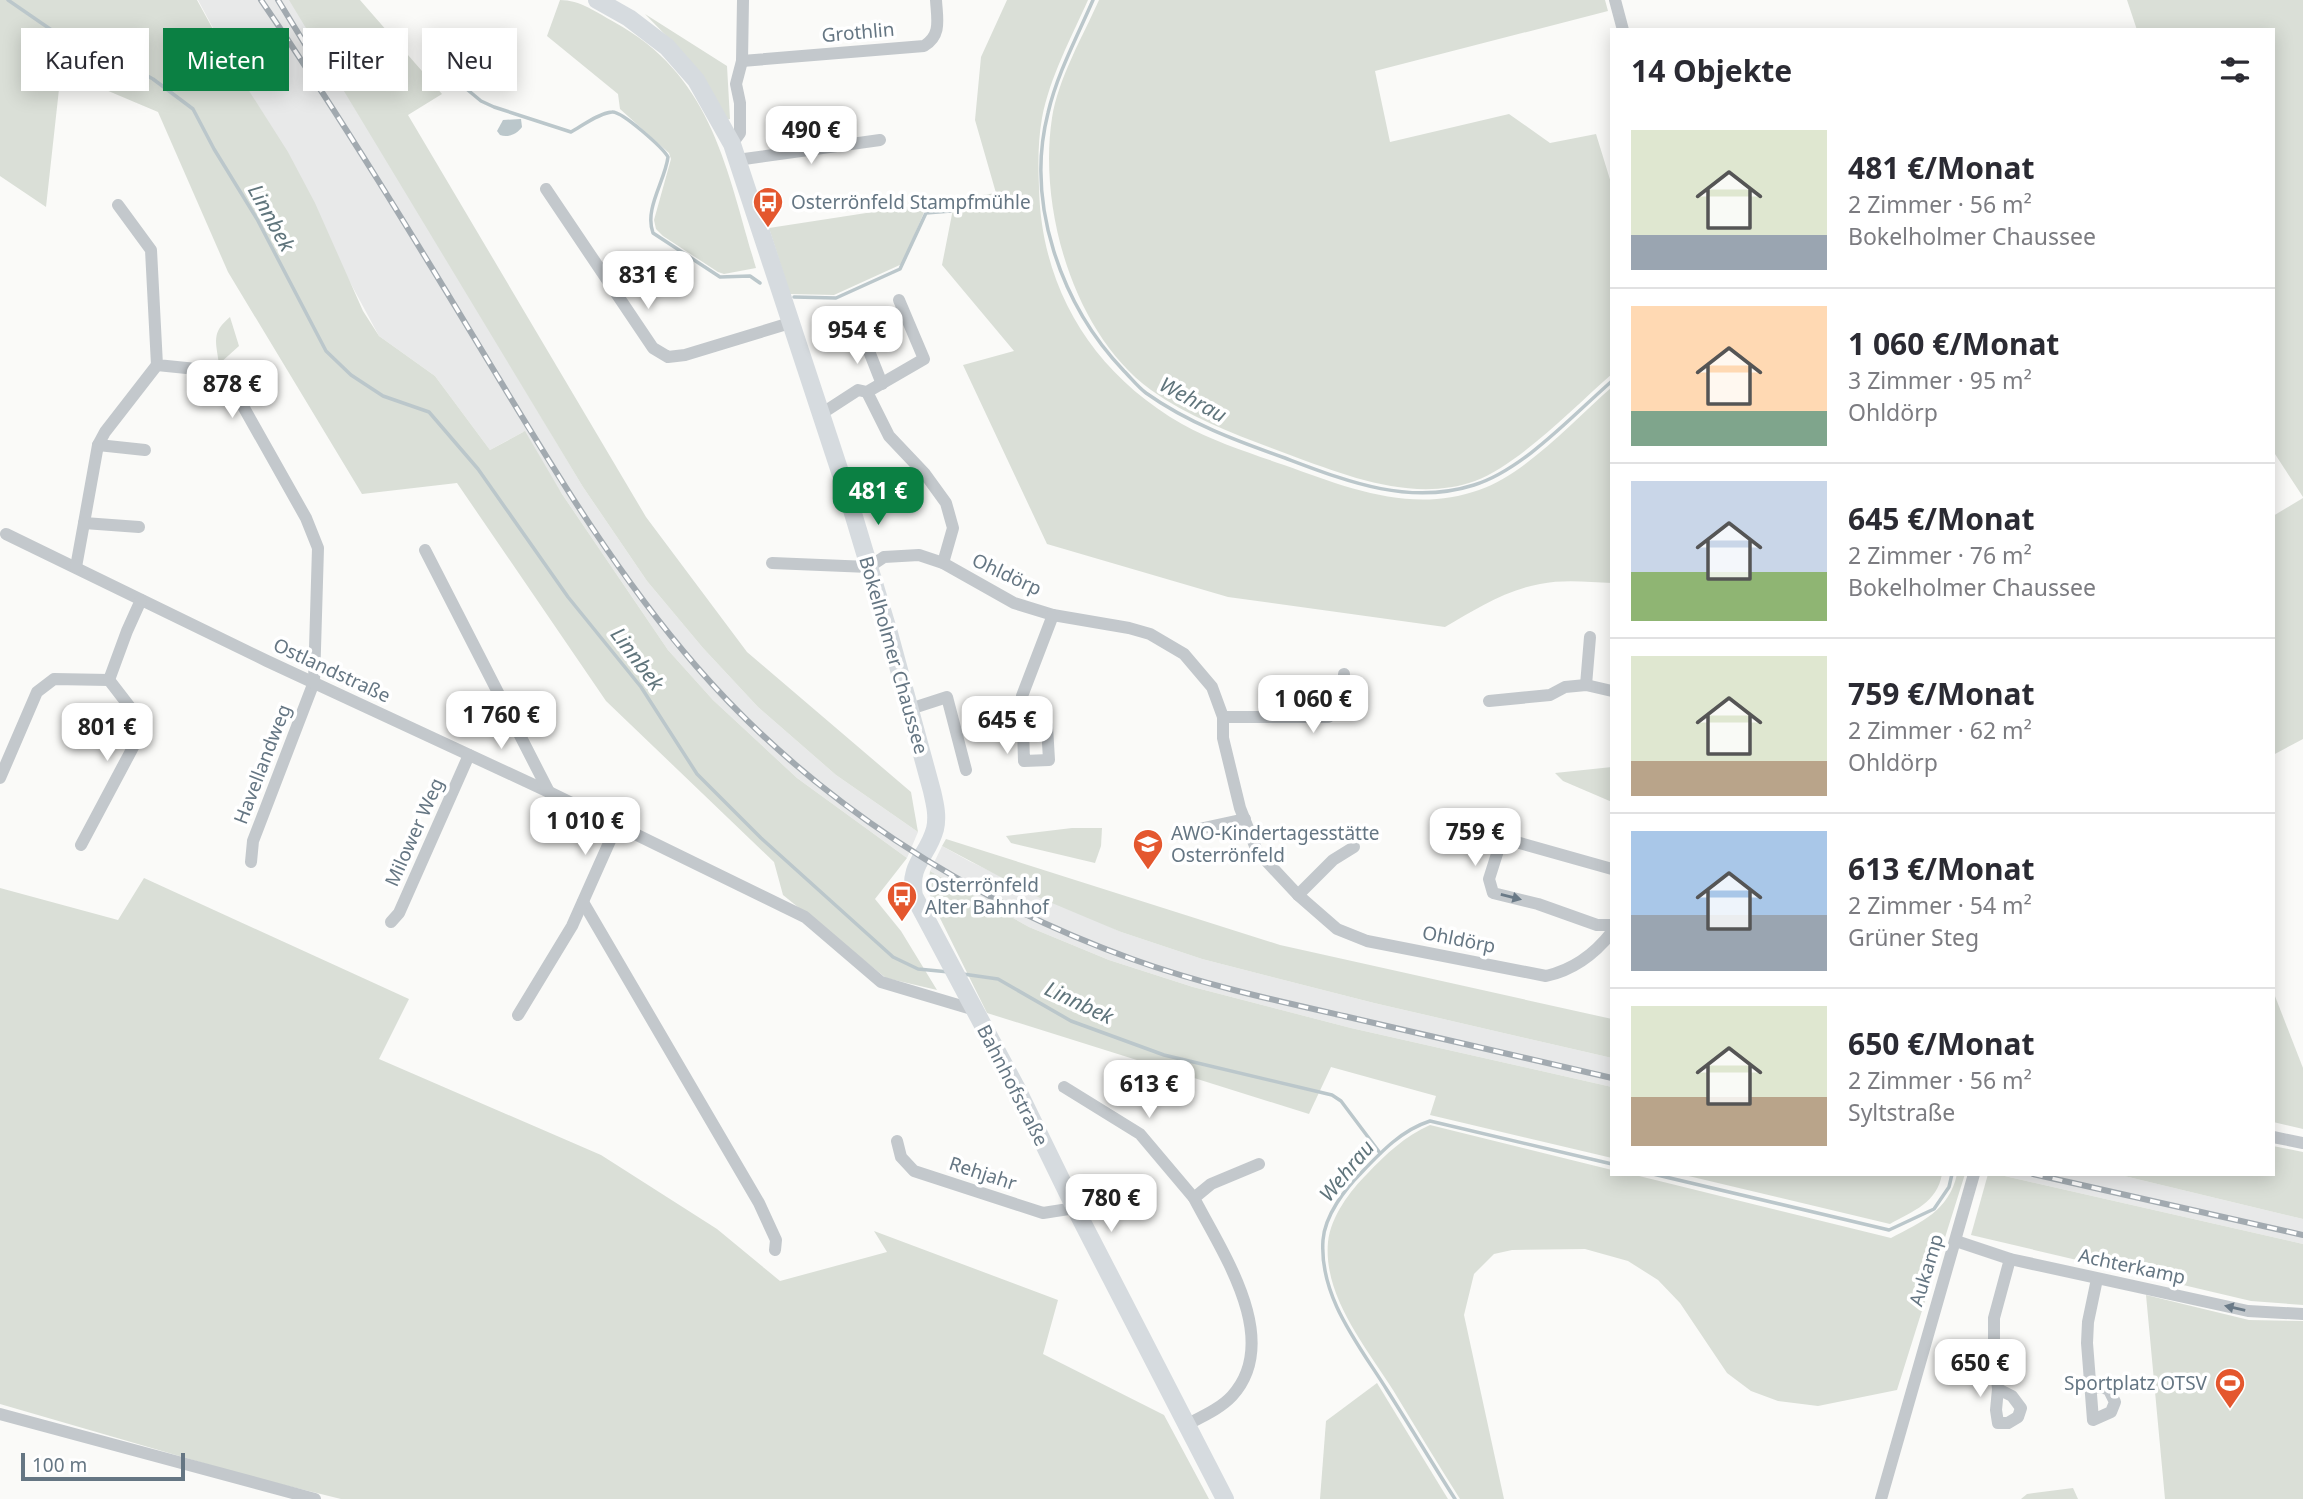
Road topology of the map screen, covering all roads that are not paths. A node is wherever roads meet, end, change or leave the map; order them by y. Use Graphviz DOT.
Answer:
graph roads {
  1 [pos="597,0"];
  2 [pos="743,0"];
  3 [pos="936,0"];
  4 [pos="1615,0"];
  5 [pos="1622,28"];
  6 [pos="742,61"];
  7 [pos="880,140"];
  8 [pos="736,158"];
  9 [pos="546,190"];
  10 [pos="118,205"];
  11 [pos="900,300"];
  12 [pos="790,323"];
  13 [pos="863,336"];
  14 [pos="157,365"];
  15 [pos="882,384"];
  16 [pos="867,392"];
  17 [pos="821,414"];
  18 [pos="98,445"];
  19 [pos="145,450"];
  20 [pos="84,523"];
  21 [pos="139,527"];
  22 [pos="6,534"];
  23 [pos="425,550"];
  24 [pos="772,563"];
  25 [pos="943,563"];
  26 [pos="76,567"];
  27 [pos="869,567"];
  28 [pos="141,600"];
  29 [pos="1053,615"];
  30 [pos="1590,637"];
  31 [pos="1344,674"];
  32 [pos="109,680"];
  33 [pos="314,682"];
  34 [pos="1586,685"];
  35 [pos="1610,691"];
  36 [pos="1489,701"];
  37 [pos="910,709"];
  38 [pos="1223,717"];
  39 [pos="1021,726"];
  40 [pos="469,755"];
  41 [pos="966,770"];
  42 [pos="0,778"];
  43 [pos="549,792"];
  44 [pos="1245,819"];
  45 [pos="618,825"];
  46 [pos="1176,834"];
  47 [pos="81,845"];
  48 [pos="1354,847"];
  49 [pos="251,862"];
  50 [pos="1610,868"];
  51 [pos="1298,895"];
  52 [pos="914,896"];
  53 [pos="583,902"];
  54 [pos="391,922"];
  55 [pos="1610,925"];
  56 [pos="1610,934"];
  57 [pos="975,1010"];
  58 [pos="518,1014"];
  59 [pos="1064,1087"];
  60 [pos="2275,1137"];
  61 [pos="897,1141"];
  62 [pos="2303,1143"];
  63 [pos="1259,1164"];
  64 [pos="1973,1176"];
  65 [pos="1194,1198"];
  66 [pos="1075,1208"];
  67 [pos="1956,1241"];
  68 [pos="775,1245"];
  69 [pos="2010,1259"];
  70 [pos="2098,1279"];
  71 [pos="2303,1314"];
  72 [pos="2090,1388"];
  73 [pos="1998,1389"];
  74 [pos="0,1414"];
  75 [pos="1186,1425"];
  76 [pos="315,1499"];
  77 [pos="1225,1499"];
  78 [pos="1881,1499"];
  1 -- 8 [label="main road, Bokelholmer Chaussee"];
  2 -- 6 [label="street"];
  3 -- 6 [label="street, Grothlin"];
  4 -- 5 [label="street"];
  6 -- 8 [label="street"];
  7 -- 8 [label="street"];
  8 -- 12 [label="main road, Bokelholmer Chaussee"];
  9 -- 12 [label="street"];
  10 -- 14 [label="street"];
  11 -- 15 [label="street"];
  12 -- 17 [label="main road, Bokelholmer Chaussee"];
  13 -- 15 [label="street"];
  14 -- 18 [label="street"];
  14 -- 33 [label="street, Havellandweg"];
  15 -- 16 [label="street"];
  16 -- 17 [label="street"];
  16 -- 25 [label="street, Ohldörp"];
  17 -- 27 [label="main road, Bokelholmer Chaussee"];
  18 -- 19 [label="street"];
  18 -- 20 [label="street"];
  20 -- 21 [label="street"];
  20 -- 26 [label="street"];
  22 -- 26 [label="street, Ostlandstraße"];
  23 -- 43 [label="street"];
  24 -- 27 [label="street"];
  25 -- 27 [label="street, Ohldörp"];
  25 -- 29 [label="street, Ohldörp"];
  26 -- 28 [label="street, Ostlandstraße"];
  27 -- 37 [label="main road, Bokelholmer Chaussee"];
  28 -- 32 [label="street"];
  28 -- 33 [label="street, Ostlandstraße"];
  29 -- 38 [label="street, Ohldörp"];
  29 -- 39 [label="street"];
  30 -- 34 [label="street"];
  31 -- 38 [label="street"];
  32 -- 42 [label="street"];
  32 -- 47 [label="street"];
  33 -- 40 [label="street, Ostlandstraße"];
  33 -- 49 [label="street, Havellandweg"];
  34 -- 35 [label="street"];
  34 -- 36 [label="street"];
  37 -- 41 [label="street"];
  37 -- 52 [label="main road, Bokelholmer Chaussee"];
  38 -- 44 [label="street, Ohldörp"];
  40 -- 43 [label="street, Ostlandstraße"];
  40 -- 54 [label="street, Milower Weg"];
  43 -- 45 [label="street, Ostlandstraße"];
  44 -- 46 [label="street"];
  44 -- 51 [label="street, Ohldörp"];
  45 -- 53 [label="street"];
  45 -- 57 [label="street, Ostlandstraße"];
  48 -- 51 [label="street"];
  50 -- 55 [label="street, one-way"];
  51 -- 56 [label="street, Ohldörp"];
  52 -- 57 [label="main road, Bahnhofstraße"];
  53 -- 58 [label="street"];
  53 -- 68 [label="street"];
  57 -- 66 [label="main road, Bahnhofstraße"];
  59 -- 65 [label="street"];
  60 -- 62 [label="street"];
  61 -- 66 [label="street, Rehjahr"];
  63 -- 65 [label="street"];
  64 -- 67 [label="street, Aukamp"];
  65 -- 75 [label="street"];
  66 -- 75 [label="main road, Bahnhofstraße"];
  67 -- 69 [label="street, Achterkamp"];
  67 -- 78 [label="street, Aukamp"];
  69 -- 70 [label="street, Achterkamp"];
  69 -- 73 [label="street"];
  71 -- 70 [label="street, Achterkamp, one-way"];
  70 -- 72 [label="street"];
  74 -- 76 [label="street"];
  75 -- 77 [label="main road, Bahnhofstraße"];
}
